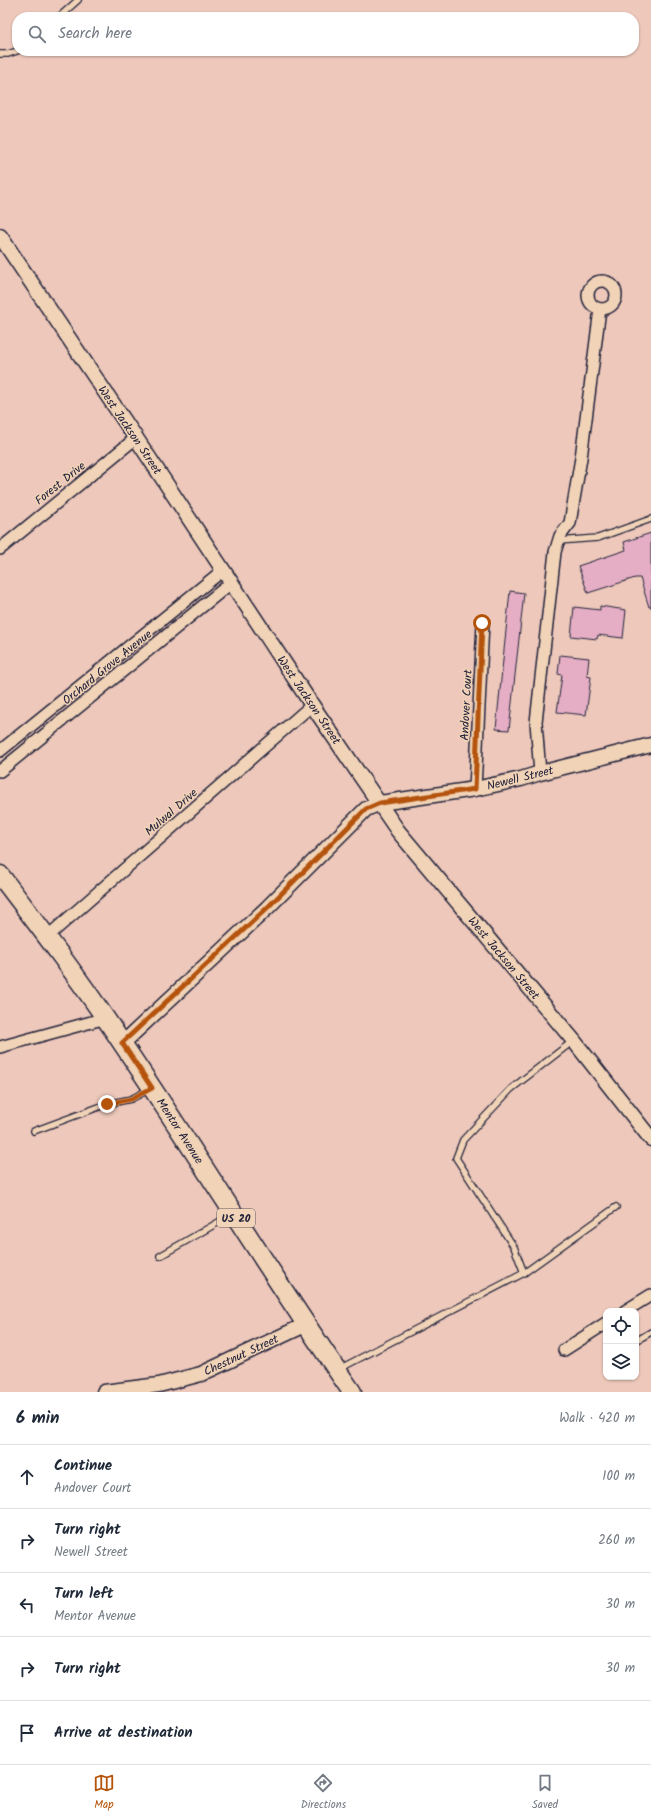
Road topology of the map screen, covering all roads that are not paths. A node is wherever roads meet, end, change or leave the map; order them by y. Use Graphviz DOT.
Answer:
graph roads {
  1 [pos="78,0"];
  2 [pos="65,12"];
  3 [pos="12,53"];
  4 [pos="0,54"];
  5 [pos="0,236"];
  6 [pos="600,309"];
  7 [pos="136,438"];
  8 [pos="651,520"];
  9 [pos="558,541"];
  10 [pos="1,546"];
  11 [pos="222,571"];
  12 [pos="231,583"];
  13 [pos="482,623"];
  14 [pos="312,705"];
  15 [pos="651,746"];
  16 [pos="0,750"];
  17 [pos="0,771"];
  18 [pos="540,773"];
  19 [pos="475,789"];
  20 [pos="380,803"];
  21 [pos="0,875"];
  22 [pos="47,937"];
  23 [pos="106,1018"];
  24 [pos="574,1041"];
  25 [pos="122,1043"];
  26 [pos="0,1047"];
  27 [pos="152,1088"];
  28 [pos="34,1131"];
  29 [pos="651,1139"];
  30 [pos="616,1207"];
  31 [pos="233,1214"];
  32 [pos="160,1256"];
  33 [pos="524,1273"];
  34 [pos="651,1295"];
  35 [pos="630,1308"];
  36 [pos="305,1326"];
  37 [pos="603,1326"];
  38 [pos="651,1332"];
  39 [pos="639,1339"];
  40 [pos="564,1350"];
  41 [pos="337,1370"];
  42 [pos="104,1392"];
  43 [pos="351,1392"];
  1 -- 2 [label="lane"];
  3 -- 4 [label="lane"];
  5 -- 7 [label="street, West Jackson Street"];
  6 -- 9 [label="street"];
  7 -- 10 [label="street, Forest Drive"];
  7 -- 11 [label="street, West Jackson Street"];
  8 -- 9 [label="lane"];
  9 -- 18 [label="street"];
  11 -- 12 [label="street, West Jackson Street"];
  11 -- 16 [label="street, Orchard Grove Avenue"];
  12 -- 14 [label="street, West Jackson Street"];
  12 -- 17 [label="street, Orchard Grove Avenue"];
  13 -- 19 [label="street, Andover Court"];
  14 -- 20 [label="street, West Jackson Street"];
  14 -- 22 [label="street, Mulwal Drive"];
  15 -- 18 [label="street, Newell Street"];
  18 -- 19 [label="street, Newell Street"];
  19 -- 20 [label="street, Newell Street"];
  20 -- 24 [label="street, West Jackson Street"];
  20 -- 25 [label="street, Newell Street"];
  21 -- 22 [label="main road, Mentor Avenue / US 20"];
  22 -- 23 [label="main road, Mentor Avenue / US 20"];
  23 -- 25 [label="main road, Mentor Avenue / US 20"];
  23 -- 26 [label="street"];
  24 -- 29 [label="street, West Jackson Street"];
  24 -- 33 [label="lane"];
  25 -- 27 [label="main road, Mentor Avenue / US 20"];
  27 -- 28 [label="lane"];
  27 -- 31 [label="main road, Mentor Avenue / US 20"];
  30 -- 33 [label="lane"];
  31 -- 32 [label="lane"];
  31 -- 36 [label="main road, Mentor Avenue / US 20"];
  33 -- 41 [label="lane"];
  34 -- 35 [label="street"];
  36 -- 41 [label="main road, Mentor Avenue / US 20"];
  36 -- 42 [label="street, Chestnut Street"];
  37 -- 40 [label="street"];
  38 -- 39 [label="lane"];
  41 -- 43 [label="main road, Mentor Avenue / US 20"];
}
